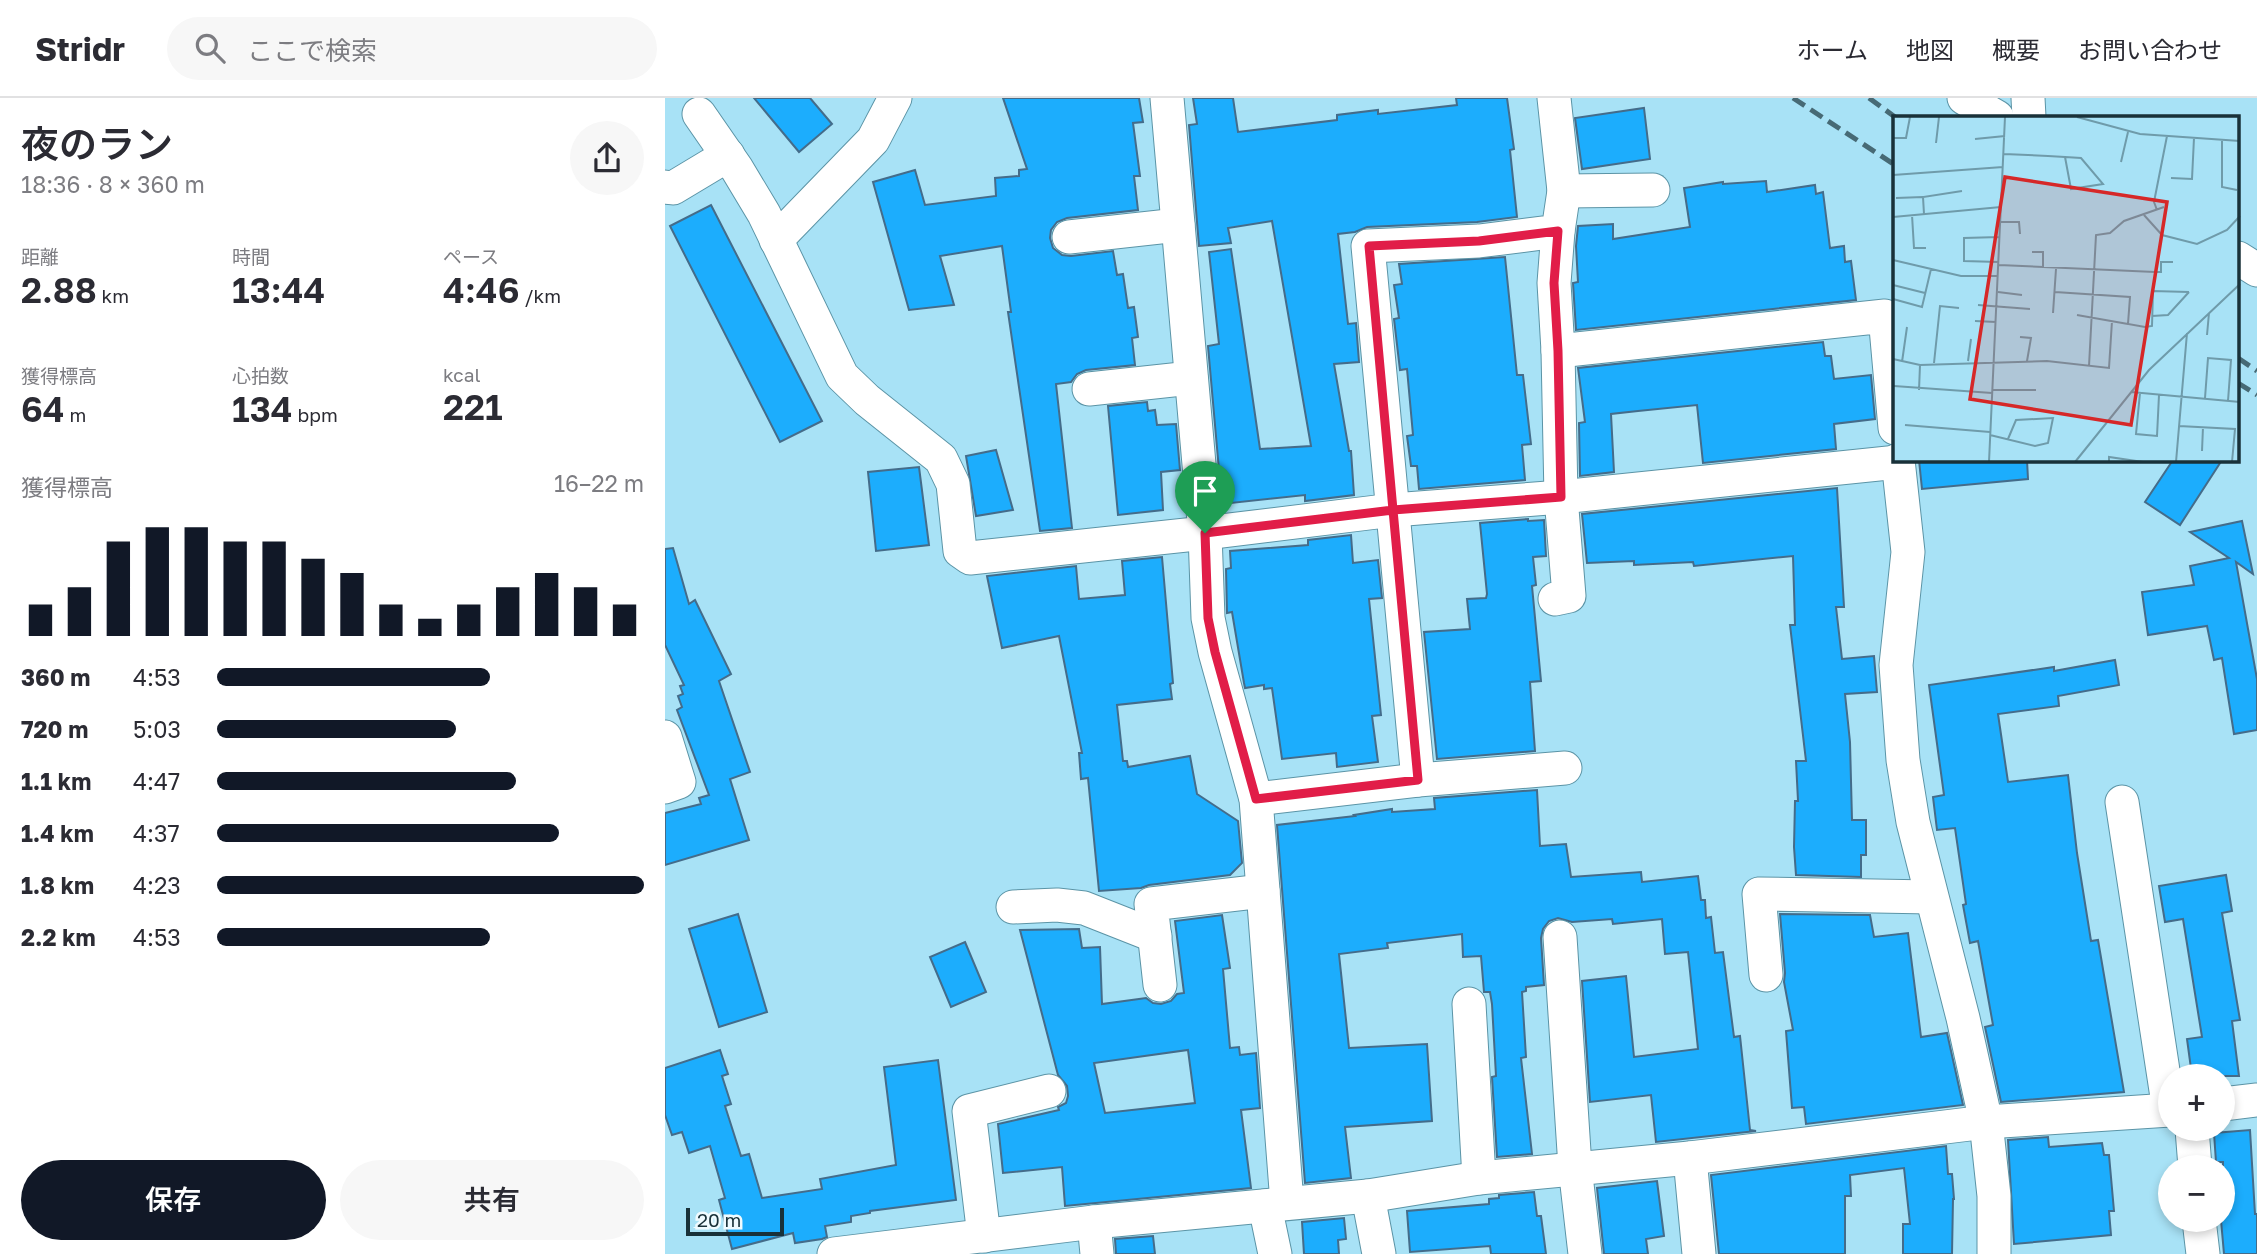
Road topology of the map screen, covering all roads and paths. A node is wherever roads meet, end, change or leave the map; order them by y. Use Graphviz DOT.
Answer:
graph roads {
  1 [pos="895,98"];
  2 [pos="1167,98"];
  3 [pos="1554,98"];
  4 [pos="1964,98"];
  5 [pos="2028,98"];
  6 [pos="699,114"];
  7 [pos="1995,116"];
  8 [pos="2029,116"];
  9 [pos="728,155"];
  10 [pos="665,187"];
  11 [pos="1653,190"];
  12 [pos="1564,191"];
  13 [pos="1178,225"];
  14 [pos="1558,231"];
  15 [pos="1069,237"];
  16 [pos="776,240"];
  17 [pos="2239,259"];
  18 [pos="2257,270"];
  19 [pos="1558,351"];
  20 [pos="1191,378"];
  21 [pos="1089,389"];
  22 [pos="1893,406"];
  23 [pos="1893,462"];
  24 [pos="1898,462"];
  25 [pos="1561,497"];
  26 [pos="1393,510"];
  27 [pos="1205,533"];
  28 [pos="1555,599"];
  29 [pos="665,737"];
  30 [pos="1565,768"];
  31 [pos="1418,780"];
  32 [pos="665,787"];
  33 [pos="1256,799"];
  34 [pos="2122,802"];
  35 [pos="1263,891"];
  36 [pos="1931,897"];
  37 [pos="1013,907"];
  38 [pos="1155,936"];
  39 [pos="1560,937"];
  40 [pos="1766,975"];
  41 [pos="1160,985"];
  42 [pos="1469,1004"];
  43 [pos="2163,1064"];
  44 [pos="1049,1091"];
  45 [pos="2257,1100"];
  46 [pos="2235,1103"];
  47 [pos="2158,1111"];
  48 [pos="1986,1122"];
  49 [pos="1690,1158"];
  50 [pos="1574,1167"];
  51 [pos="1479,1178"];
  52 [pos="1368,1196"];
  53 [pos="1276,1204"];
  54 [pos="2200,1232"];
  55 [pos="984,1236"];
  56 [pos="1095,1238"];
  57 [pos="878,1252"];
  58 [pos="834,1254"];
  59 [pos="1275,1254"];
  60 [pos="1378,1254"];
  61 [pos="1585,1254"];
  62 [pos="1699,1254"];
  63 [pos="1994,1254"];
  64 [pos="2203,1254"];
  1 -- 16 [label="street"];
  2 -- 13 [label="street"];
  3 -- 12 [label="street"];
  4 -- 7 [label="street"];
  5 -- 8 [label="street"];
  6 -- 9 [label="street"];
  9 -- 10 [label="street"];
  9 -- 16 [label="street"];
  11 -- 12 [label="street"];
  12 -- 14 [label="street"];
  13 -- 15 [label="street"];
  13 -- 20 [label="street"];
  14 -- 19 [label="street"];
  14 -- 26 [label="street"];
  16 -- 27 [label="street"];
  17 -- 18 [label="street"];
  19 -- 22 [label="street"];
  19 -- 25 [label="street"];
  20 -- 21 [label="street"];
  20 -- 27 [label="street"];
  23 -- 25 [label="street"];
  24 -- 36 [label="street"];
  25 -- 26 [label="street"];
  25 -- 28 [label="street"];
  26 -- 27 [label="street"];
  26 -- 31 [label="street"];
  27 -- 33 [label="street"];
  29 -- 32 [label="street"];
  30 -- 31 [label="street"];
  31 -- 33 [label="street"];
  33 -- 35 [label="street"];
  34 -- 43 [label="street"];
  35 -- 38 [label="street"];
  35 -- 53 [label="street"];
  36 -- 40 [label="street"];
  36 -- 48 [label="street"];
  37 -- 38 [label="street"];
  38 -- 41 [label="street"];
  39 -- 50 [label="street"];
  42 -- 51 [label="street"];
  44 -- 55 [label="street"];
  45 -- 46 [label="street"];
  47 -- 48 [label="street"];
  48 -- 49 [label="street"];
  48 -- 63 [label="street"];
  49 -- 50 [label="street"];
  49 -- 62 [label="street"];
  50 -- 51 [label="street"];
  50 -- 61 [label="street"];
  51 -- 52 [label="street"];
  52 -- 53 [label="street"];
  52 -- 60 [label="street"];
  53 -- 56 [label="street"];
  53 -- 59 [label="street"];
  54 -- 64 [label="street"];
  55 -- 56 [label="street"];
  55 -- 57 [label="street"];
  57 -- 58 [label="street"];
}
